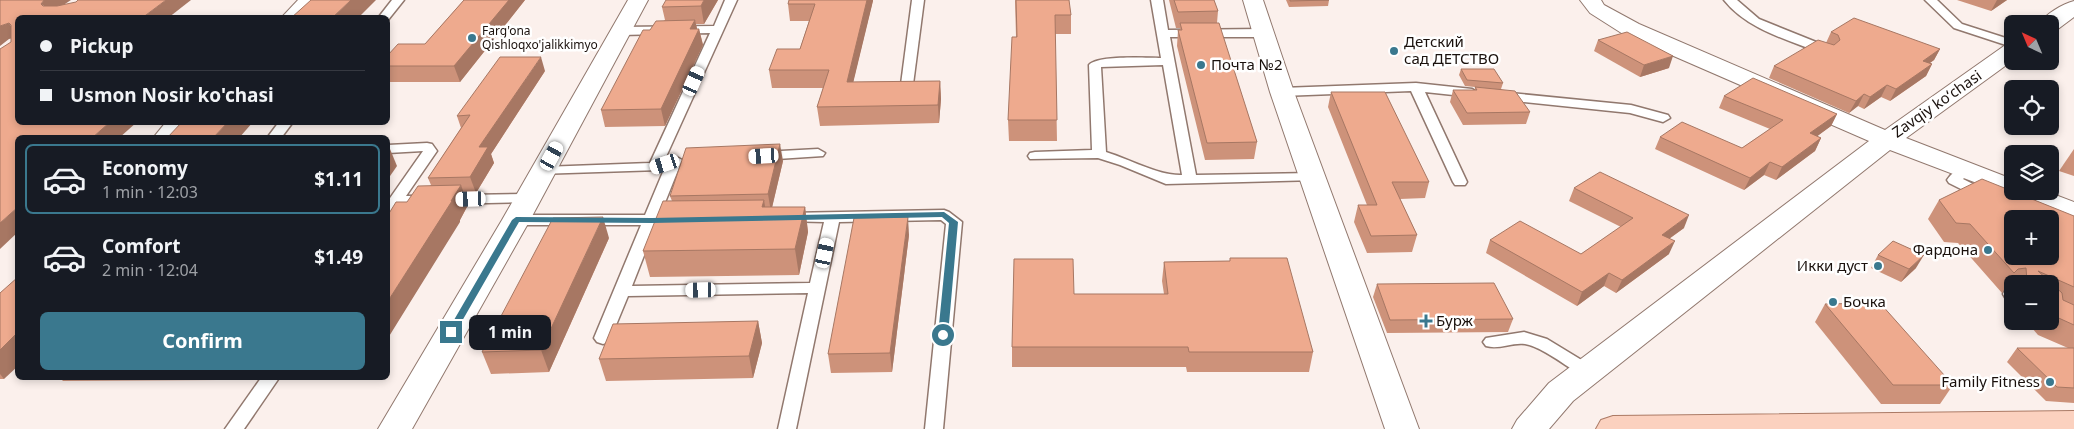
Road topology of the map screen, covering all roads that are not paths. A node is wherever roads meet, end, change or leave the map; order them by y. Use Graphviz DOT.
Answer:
graph roads {
  1 [pos="310,0"];
  2 [pos="398,0"];
  3 [pos="638,0"];
  4 [pos="731,0"];
  5 [pos="918,0"];
  6 [pos="1157,0"];
  7 [pos="1252,0"];
  8 [pos="1590,0"];
  9 [pos="1730,0"];
  10 [pos="1931,0"];
  11 [pos="2074,7"];
  12 [pos="295,15"];
  13 [pos="386,15"];
  14 [pos="2059,18"];
  15 [pos="717,29"];
  16 [pos="620,30"];
  17 [pos="1264,33"];
  18 [pos="1163,34"];
  19 [pos="2004,41"];
  20 [pos="1827,51"];
  21 [pos="2004,57"];
  22 [pos="1168,61"];
  23 [pos="1416,87"];
  24 [pos="906,92"];
  25 [pos="1282,92"];
  26 [pos="1663,118"];
  27 [pos="177,125"];
  28 [pos="284,125"];
  29 [pos="168,135"];
  30 [pos="276,135"];
  31 [pos="1887,140"];
  32 [pos="390,148"];
  33 [pos="818,153"];
  34 [pos="1099,154"];
  35 [pos="751,156"];
  36 [pos="1035,156"];
  37 [pos="655,167"];
  38 [pos="543,171"];
  39 [pos="1312,177"];
  40 [pos="1190,180"];
  41 [pos="1460,182"];
  42 [pos="2004,190"];
  43 [pos="2032,200"];
  44 [pos="391,206"];
  45 [pos="522,209"];
  46 [pos="2074,212"];
  47 [pos="832,218"];
  48 [pos="775,219"];
  49 [pos="690,220"];
  50 [pos="652,221"];
  51 [pos="817,288"];
  52 [pos="623,291"];
  53 [pos="603,338"];
  54 [pos="1492,342"];
  55 [pos="1587,371"];
  56 [pos="269,380"];
  57 [pos="2074,424"];
  58 [pos="234,429"];
  59 [pos="395,429"];
  60 [pos="786,429"];
  61 [pos="934,429"];
  62 [pos="1402,429"];
  63 [pos="1529,429"];
  64 [pos="1614,429"];
  1 -- 12 [label="street"];
  2 -- 13 [label="lane"];
  3 -- 16 [label="street"];
  4 -- 15 [label="lane"];
  5 -- 24 [label="lane"];
  6 -- 18 [label="lane"];
  7 -- 17 [label="street"];
  8 -- 31 [label="street"];
  9 -- 20 [label="lane"];
  10 -- 19 [label="lane"];
  11 -- 14 [label="street"];
  15 -- 16 [label="lane"];
  15 -- 37 [label="lane"];
  16 -- 38 [label="street"];
  17 -- 18 [label="lane"];
  17 -- 25 [label="street"];
  18 -- 22 [label="lane"];
  21 -- 31 [label="street, Zavqiy koʻchasi"];
  22 -- 34 [label="lane"];
  22 -- 40 [label="lane"];
  23 -- 25 [label="lane"];
  23 -- 26 [label="lane"];
  23 -- 41 [label="lane"];
  25 -- 39 [label="street"];
  27 -- 29 [label="street"];
  28 -- 30 [label="lane"];
  31 -- 42 [label="street"];
  31 -- 55 [label="street, Zavqiy koʻchasi"];
  32 -- 44 [label="lane"];
  33 -- 35 [label="lane"];
  34 -- 36 [label="lane"];
  34 -- 40 [label="lane"];
  37 -- 38 [label="lane"];
  37 -- 50 [label="lane"];
  38 -- 45 [label="street"];
  39 -- 40 [label="lane"];
  39 -- 62 [label="street"];
  43 -- 46 [label="street"];
  44 -- 45 [label="lane"];
  45 -- 50 [label="lane"];
  45 -- 59 [label="street"];
  47 -- 48 [label="lane"];
  47 -- 51 [label="lane"];
  47 -- 61 [label="lane"];
  49 -- 50 [label="lane"];
  50 -- 52 [label="lane"];
  51 -- 52 [label="lane"];
  51 -- 60 [label="lane"];
  52 -- 53 [label="lane"];
  54 -- 55 [label="lane"];
  55 -- 63 [label="street, Zavqiy koʻchasi"];
  56 -- 58 [label="lane"];
  57 -- 64 [label="main road"];
}
